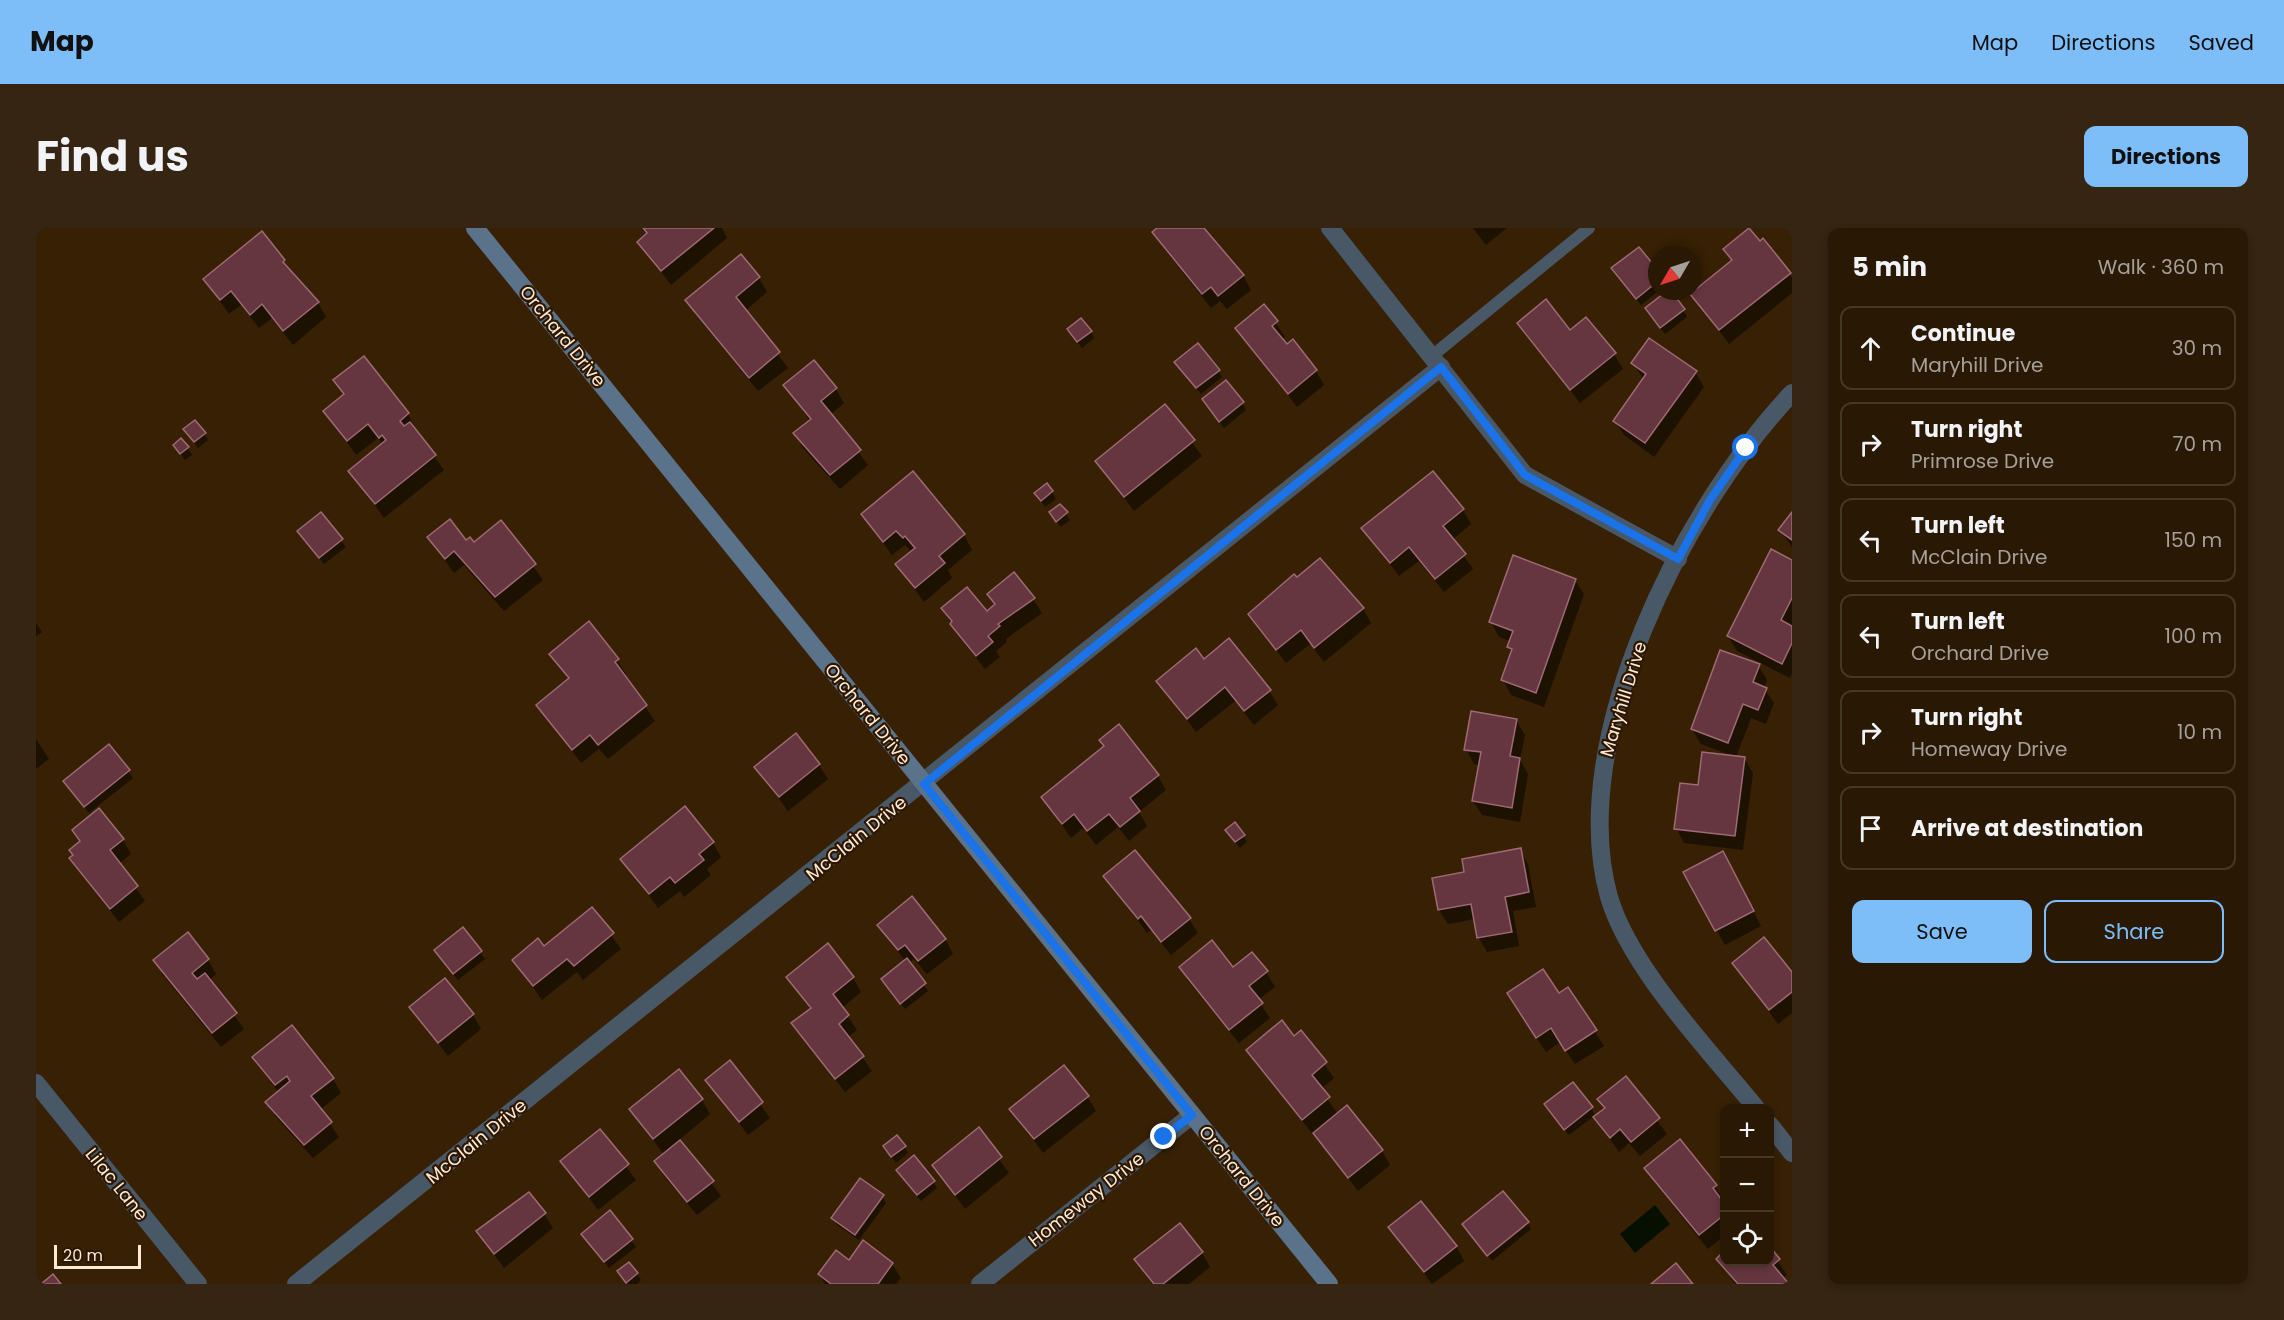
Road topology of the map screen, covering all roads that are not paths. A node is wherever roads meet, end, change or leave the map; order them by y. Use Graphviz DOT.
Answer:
graph roads {
  1 [pos="475,228"];
  2 [pos="1330,228"];
  3 [pos="1588,228"];
  4 [pos="1436,361"];
  5 [pos="1792,393"];
  6 [pos="1678,559"];
  7 [pos="924,784"];
  8 [pos="36,1083"];
  9 [pos="1753,1104"];
  10 [pos="1192,1115"];
  11 [pos="1774,1130"];
  12 [pos="1792,1153"];
  13 [pos="198,1284"];
  14 [pos="296,1284"];
  15 [pos="980,1284"];
  16 [pos="1329,1284"];
  1 -- 7 [label="street, Orchard Drive"];
  2 -- 4 [label="street"];
  3 -- 4 [label="lane"];
  4 -- 6 [label="street"];
  4 -- 7 [label="street, McClain Drive"];
  5 -- 6 [label="street, Maryhill Drive"];
  6 -- 9 [label="street, Maryhill Drive"];
  7 -- 10 [label="street, Orchard Drive"];
  7 -- 14 [label="street, McClain Drive"];
  8 -- 13 [label="street, Lilac Lane"];
  10 -- 15 [label="street, Homeway Drive"];
  10 -- 16 [label="street, Orchard Drive"];
  11 -- 12 [label="street"];
}
